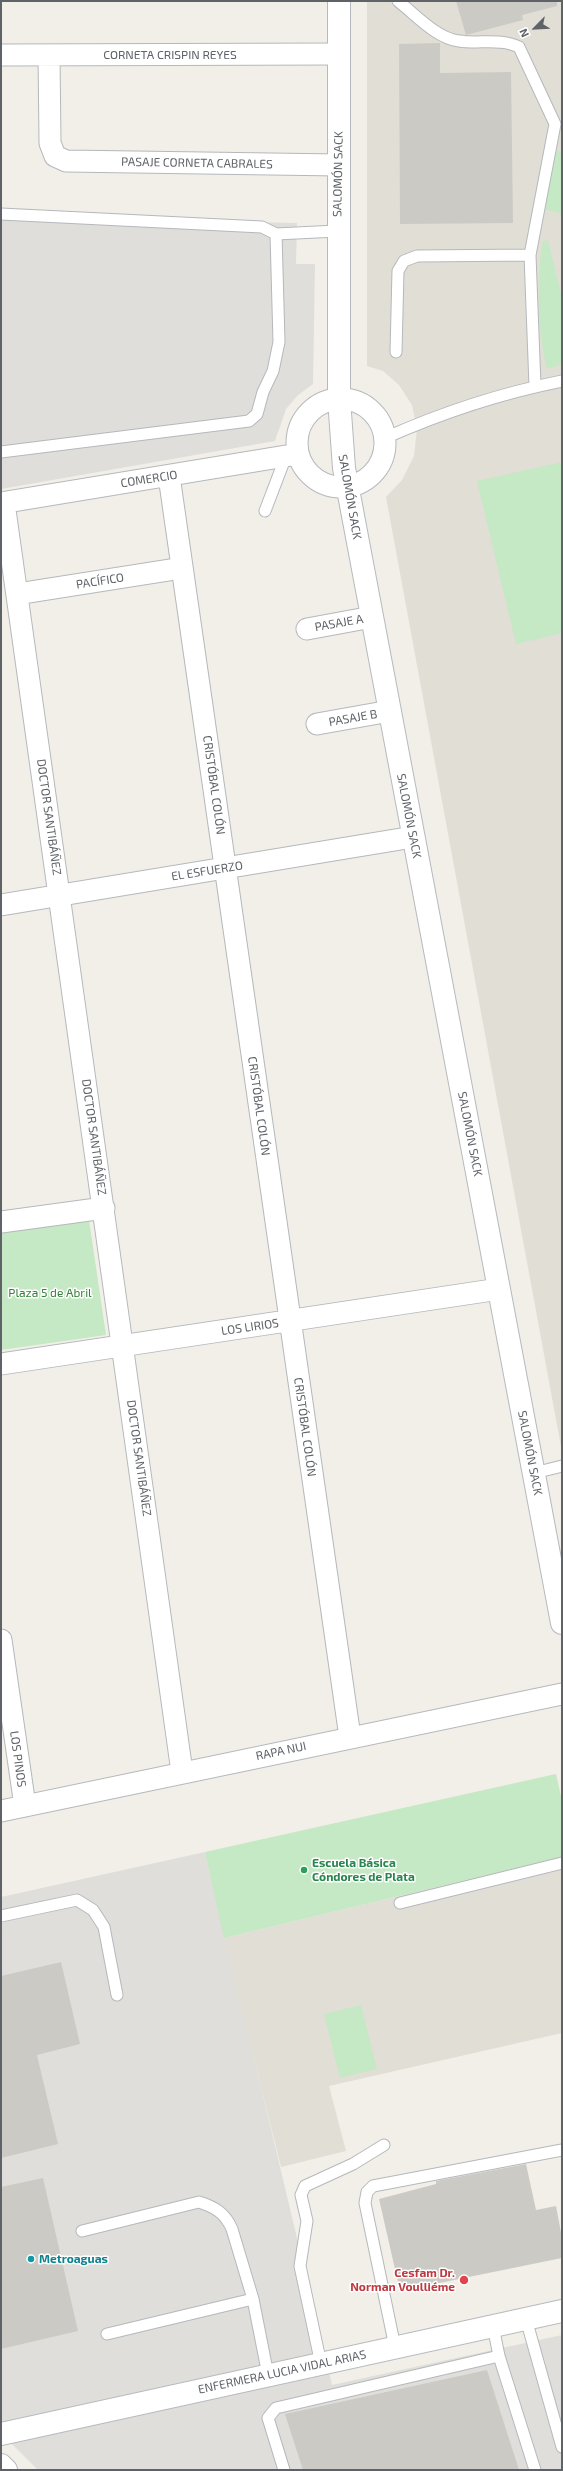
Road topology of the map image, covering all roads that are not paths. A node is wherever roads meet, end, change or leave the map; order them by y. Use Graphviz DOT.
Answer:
graph roads {
  1 [pos="339,1"];
  2 [pos="398,1"];
  3 [pos="338,54"];
  4 [pos="49,55"];
  5 [pos="1,56"];
  6 [pos="340,166"];
  7 [pos="1,214"];
  8 [pos="337,231"];
  9 [pos="276,234"];
  10 [pos="530,255"];
  11 [pos="396,352"];
  12 [pos="562,381"];
  13 [pos="535,386"];
  14 [pos="339,399"];
  15 [pos="385,438"];
  16 [pos="1,452"];
  17 [pos="292,455"];
  18 [pos="169,476"];
  19 [pos="347,487"];
  20 [pos="2,503"];
  21 [pos="265,511"];
  22 [pos="182,568"];
  23 [pos="17,594"];
  24 [pos="372,617"];
  25 [pos="306,629"];
  26 [pos="390,711"];
  27 [pos="317,724"];
  28 [pos="413,837"];
  29 [pos="225,868"];
  30 [pos="60,895"];
  31 [pos="1,905"];
  32 [pos="104,1208"];
  33 [pos="1,1222"];
  34 [pos="499,1289"];
  35 [pos="290,1321"];
  36 [pos="123,1346"];
  37 [pos="1,1364"];
  38 [pos="562,1466"];
  39 [pos="534,1473"];
  40 [pos="562,1623"];
  41 [pos="1,1640"];
  42 [pos="562,1694"];
  43 [pos="350,1737"];
  44 [pos="182,1772"];
  45 [pos="25,1806"];
  46 [pos="1,1811"];
  47 [pos="562,1863"];
  48 [pos="400,1903"];
  49 [pos="1,1916"];
  50 [pos="117,1995"];
  51 [pos="384,2145"];
  52 [pos="562,2150"];
  53 [pos="82,2231"];
  54 [pos="253,2299"];
  55 [pos="562,2311"];
  56 [pos="526,2319"];
  57 [pos="493,2326"];
  58 [pos="107,2334"];
  59 [pos="395,2347"];
  60 [pos="500,2356"];
  61 [pos="321,2364"];
  62 [pos="268,2375"];
  63 [pos="1,2434"];
  64 [pos="562,2448"];
  65 [pos="1,2465"];
  66 [pos="6,2470"];
  67 [pos="284,2470"];
  68 [pos="535,2470"];
  1 -- 3 [label="street, SALOMÓN SACK"];
  2 -- 10 [label="lane"];
  3 -- 4 [label="street, CORNETA CRISPIN REYES"];
  3 -- 6 [label="street, SALOMÓN SACK"];
  4 -- 5 [label="street, CORNETA CRISPIN REYES"];
  4 -- 6 [label="street, PASAJE CORNETA CABRALES"];
  6 -- 8 [label="street, SALOMÓN SACK"];
  7 -- 9 [label="lane"];
  8 -- 9 [label="lane"];
  8 -- 14 [label="street, SALOMÓN SACK"];
  9 -- 16 [label="lane"];
  10 -- 11 [label="lane"];
  10 -- 13 [label="lane"];
  12 -- 13 [label="lane"];
  13 -- 15 [label="lane"];
  14 -- 15 [label="street"];
  14 -- 17 [label="street"];
  14 -- 19 [label="street, SALOMÓN SACK"];
  15 -- 19 [label="street"];
  17 -- 18 [label="street, COMERCIO"];
  17 -- 19 [label="street"];
  17 -- 21 [label="lane"];
  18 -- 20 [label="street, COMERCIO"];
  18 -- 22 [label="street, CRISTÓBAL COLÓN"];
  19 -- 24 [label="street, SALOMÓN SACK"];
  20 -- 23 [label="street, DOCTOR SANTIBÁÑEZ"];
  22 -- 23 [label="street, PACÍFICO"];
  22 -- 29 [label="street, CRISTÓBAL COLÓN"];
  23 -- 30 [label="street, DOCTOR SANTIBÁÑEZ"];
  24 -- 25 [label="street, PASAJE A"];
  24 -- 26 [label="street, SALOMÓN SACK"];
  26 -- 27 [label="street, PASAJE B"];
  26 -- 28 [label="street, SALOMÓN SACK"];
  28 -- 29 [label="street, EL ESFUERZO"];
  28 -- 34 [label="street, SALOMÓN SACK"];
  29 -- 30 [label="street, EL ESFUERZO"];
  29 -- 35 [label="street, CRISTÓBAL COLÓN"];
  30 -- 31 [label="street, EL ESFUERZO"];
  30 -- 32 [label="street, DOCTOR SANTIBÁÑEZ"];
  32 -- 33 [label="street"];
  32 -- 36 [label="street, DOCTOR SANTIBÁÑEZ"];
  34 -- 35 [label="street, LOS LIRIOS"];
  34 -- 39 [label="street, SALOMÓN SACK"];
  35 -- 36 [label="street, LOS LIRIOS"];
  35 -- 43 [label="street, CRISTÓBAL COLÓN"];
  36 -- 37 [label="street, LOS LIRIOS"];
  36 -- 44 [label="street, DOCTOR SANTIBÁÑEZ"];
  38 -- 39 [label="lane"];
  39 -- 40 [label="street, SALOMÓN SACK"];
  41 -- 45 [label="street, LOS PINOS"];
  42 -- 43 [label="street, RAPA NUI"];
  43 -- 44 [label="street, RAPA NUI"];
  44 -- 45 [label="street, RAPA NUI"];
  45 -- 46 [label="street, RAPA NUI"];
  47 -- 48 [label="lane"];
  49 -- 50 [label="lane"];
  51 -- 61 [label="lane"];
  52 -- 59 [label="lane"];
  53 -- 54 [label="lane"];
  54 -- 58 [label="lane"];
  54 -- 62 [label="lane"];
  55 -- 56 [label="street, ENFERMERA LUCIA VIDAL ARIAS"];
  56 -- 57 [label="street, ENFERMERA LUCIA VIDAL ARIAS"];
  56 -- 64 [label="lane"];
  57 -- 59 [label="street, ENFERMERA LUCIA VIDAL ARIAS"];
  57 -- 60 [label="lane"];
  59 -- 61 [label="street, ENFERMERA LUCIA VIDAL ARIAS"];
  60 -- 67 [label="lane"];
  60 -- 68 [label="lane"];
  61 -- 62 [label="street, ENFERMERA LUCIA VIDAL ARIAS"];
  62 -- 63 [label="street, ENFERMERA LUCIA VIDAL ARIAS"];
  65 -- 66 [label="street"];
}
